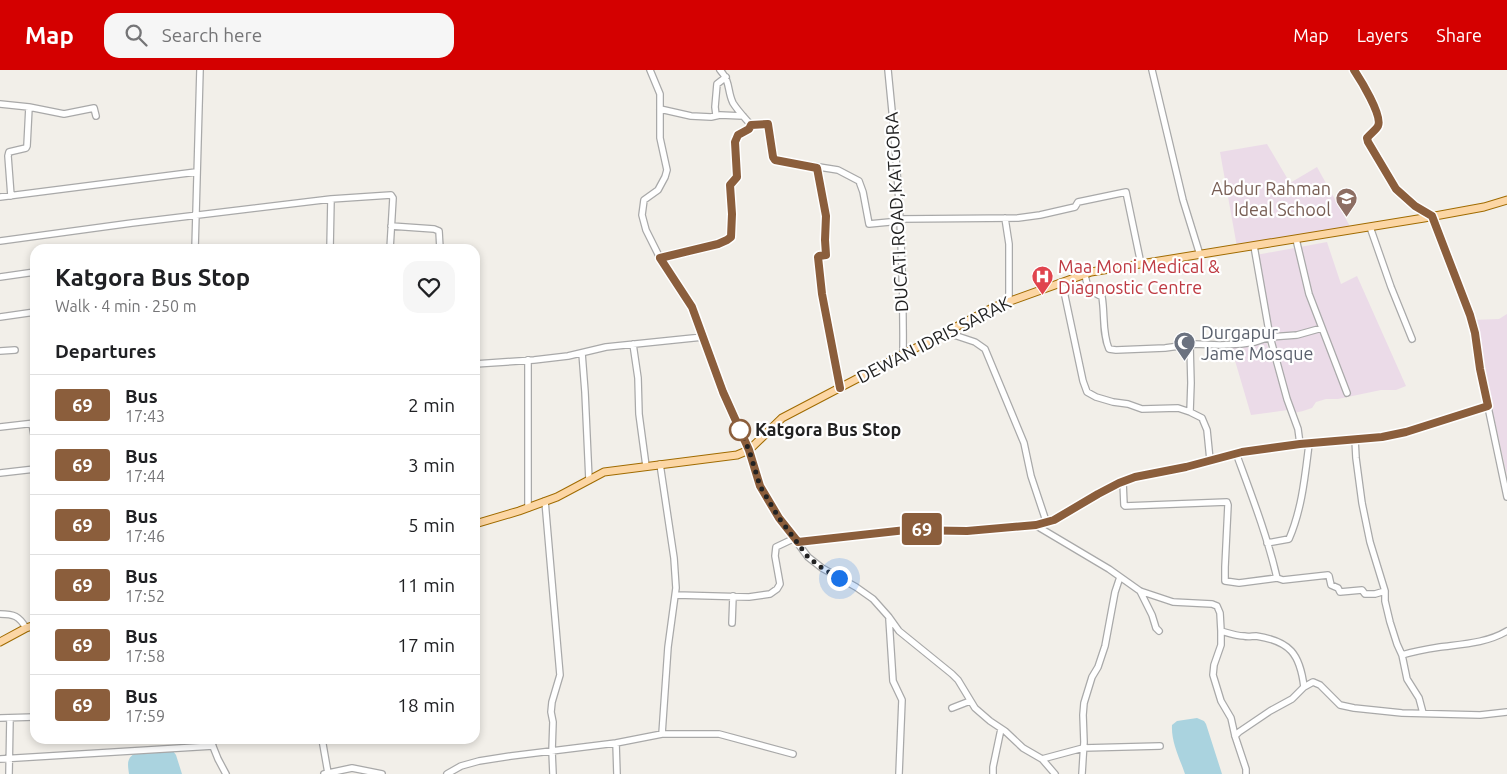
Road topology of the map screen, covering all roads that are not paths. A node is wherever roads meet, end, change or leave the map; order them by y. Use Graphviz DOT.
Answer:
graph roads {
  1 [pos="200,70"];
  2 [pos="650,70"];
  3 [pos="720,70"];
  4 [pos="888,70"];
  5 [pos="1152,70"];
  6 [pos="1354,70"];
  7 [pos="726,76"];
  8 [pos="0,104"];
  9 [pos="29,107"];
  10 [pos="660,108"];
  11 [pos="716,115"];
  12 [pos="96,116"];
  13 [pos="743,116"];
  14 [pos="751,125"];
  15 [pos="817,168"];
  16 [pos="196,172"];
  17 [pos="11,196"];
  18 [pos="0,197"];
  19 [pos="331,199"];
  20 [pos="1507,200"];
  21 [pos="195,215"];
  22 [pos="1432,216"];
  23 [pos="1005,218"];
  24 [pos="900,220"];
  25 [pos="391,226"];
  26 [pos="1370,227"];
  27 [pos="1296,239"];
  28 [pos="0,241"];
  29 [pos="195,244"];
  30 [pos="330,244"];
  31 [pos="390,244"];
  32 [pos="440,244"];
  33 [pos="1254,246"];
  34 [pos="1200,255"];
  35 [pos="660,258"];
  36 [pos="1141,264"];
  37 [pos="30,273"];
  38 [pos="1085,275"];
  39 [pos="0,277"];
  40 [pos="1062,282"];
  41 [pos="1009,301"];
  42 [pos="30,313"];
  43 [pos="0,316"];
  44 [pos="1322,328"];
  45 [pos="945,332"];
  46 [pos="704,337"];
  47 [pos="1270,337"];
  48 [pos="1412,338"];
  49 [pos="632,344"];
  50 [pos="1190,345"];
  51 [pos="15,350"];
  52 [pos="0,351"];
  53 [pos="582,353"];
  54 [pos="903,355"];
  55 [pos="528,360"];
  56 [pos="480,364"];
  57 [pos="840,388"];
  58 [pos="1347,394"];
  59 [pos="1488,406"];
  60 [pos="1190,412"];
  61 [pos="30,424"];
  62 [pos="0,428"];
  63 [pos="1355,439"];
  64 [pos="1300,444"];
  65 [pos="1309,444"];
  66 [pos="749,450"];
  67 [pos="1236,453"];
  68 [pos="1210,460"];
  69 [pos="660,464"];
  70 [pos="646,466"];
  71 [pos="30,470"];
  72 [pos="0,473"];
  73 [pos="589,480"];
  74 [pos="1123,482"];
  75 [pos="1507,498"];
  76 [pos="545,501"];
  77 [pos="528,508"];
  78 [pos="480,522"];
  79 [pos="1045,522"];
  80 [pos="1036,525"];
  81 [pos="796,540"];
  82 [pos="1268,543"];
  83 [pos="1120,577"];
  84 [pos="1277,578"];
  85 [pos="1140,591"];
  86 [pos="1385,591"];
  87 [pos="676,595"];
  88 [pos="732,596"];
  89 [pos="0,614"];
  90 [pos="889,617"];
  91 [pos="732,623"];
  92 [pos="30,627"];
  93 [pos="26,628"];
  94 [pos="1159,631"];
  95 [pos="1221,631"];
  96 [pos="1507,631"];
  97 [pos="0,642"];
  98 [pos="1402,655"];
  99 [pos="1304,686"];
  100 [pos="970,701"];
  101 [pos="952,708"];
  102 [pos="1507,712"];
  103 [pos="1423,714"];
  104 [pos="30,717"];
  105 [pos="0,718"];
  106 [pos="10,718"];
  107 [pos="1001,728"];
  108 [pos="662,734"];
  109 [pos="1235,736"];
  110 [pos="616,743"];
  111 [pos="323,744"];
  112 [pos="213,746"];
  113 [pos="1160,746"];
  114 [pos="1083,748"];
  115 [pos="552,751"];
  116 [pos="793,754"];
  117 [pos="10,758"];
  118 [pos="1042,758"];
  119 [pos="0,759"];
  120 [pos="326,773"];
  121 [pos="9,774"];
  122 [pos="226,774"];
  123 [pos="382,774"];
  124 [pos="447,774"];
  125 [pos="553,774"];
  126 [pos="617,774"];
  127 [pos="899,774"];
  128 [pos="993,774"];
  129 [pos="1055,774"];
  130 [pos="1082,774"];
  131 [pos="1246,774"];
  1 -- 16 [label="street"];
  2 -- 10 [label="street"];
  3 -- 7 [label="street"];
  4 -- 24 [label="street, DUCATI ROAD,KATGORA"];
  5 -- 34 [label="street"];
  6 -- 22 [label="street"];
  7 -- 11 [label="street"];
  7 -- 13 [label="street"];
  8 -- 9 [label="street"];
  9 -- 12 [label="street"];
  9 -- 17 [label="street"];
  10 -- 11 [label="street"];
  10 -- 35 [label="street"];
  11 -- 13 [label="street"];
  13 -- 14 [label="street"];
  14 -- 15 [label="street"];
  14 -- 35 [label="street"];
  15 -- 24 [label="street"];
  15 -- 57 [label="street"];
  16 -- 17 [label="street"];
  16 -- 21 [label="street"];
  17 -- 18 [label="street"];
  19 -- 21 [label="street"];
  19 -- 25 [label="street"];
  19 -- 30 [label="street"];
  20 -- 22 [label="main road, DEWAN IDRIS SARAK"];
  21 -- 28 [label="street"];
  21 -- 29 [label="street"];
  22 -- 26 [label="main road, DEWAN IDRIS SARAK"];
  22 -- 59 [label="street"];
  23 -- 24 [label="street"];
  23 -- 36 [label="street"];
  23 -- 41 [label="street"];
  24 -- 54 [label="street, DUCATI ROAD,KATGORA"];
  25 -- 31 [label="street"];
  25 -- 32 [label="street"];
  26 -- 27 [label="main road, DEWAN IDRIS SARAK"];
  26 -- 48 [label="street"];
  27 -- 33 [label="main road, DEWAN IDRIS SARAK"];
  27 -- 44 [label="street"];
  33 -- 34 [label="main road, DEWAN IDRIS SARAK"];
  33 -- 47 [label="street"];
  34 -- 36 [label="main road, DEWAN IDRIS SARAK"];
  35 -- 46 [label="street"];
  36 -- 38 [label="main road, DEWAN IDRIS SARAK"];
  37 -- 39 [label="street"];
  38 -- 40 [label="main road, DEWAN IDRIS SARAK"];
  38 -- 50 [label="street"];
  40 -- 41 [label="main road, DEWAN IDRIS SARAK"];
  40 -- 60 [label="street"];
  41 -- 45 [label="main road, DEWAN IDRIS SARAK"];
  42 -- 43 [label="street"];
  44 -- 47 [label="street"];
  44 -- 58 [label="street"];
  45 -- 54 [label="main road, DEWAN IDRIS SARAK"];
  45 -- 79 [label="street"];
  46 -- 49 [label="street"];
  46 -- 66 [label="street"];
  47 -- 50 [label="street"];
  47 -- 64 [label="street"];
  49 -- 53 [label="street"];
  49 -- 70 [label="street"];
  50 -- 60 [label="street"];
  51 -- 52 [label="street"];
  53 -- 55 [label="street"];
  53 -- 73 [label="street"];
  54 -- 57 [label="main road, DEWAN IDRIS SARAK"];
  55 -- 56 [label="street"];
  55 -- 77 [label="street"];
  57 -- 66 [label="main road, DEWAN IDRIS SARAK"];
  59 -- 63 [label="street"];
  59 -- 75 [label="street"];
  60 -- 68 [label="street"];
  61 -- 62 [label="street"];
  63 -- 65 [label="street"];
  63 -- 86 [label="street"];
  64 -- 65 [label="street"];
  64 -- 67 [label="street"];
  65 -- 82 [label="street"];
  66 -- 69 [label="main road, DEWAN IDRIS SARAK"];
  66 -- 81 [label="street"];
  67 -- 68 [label="street"];
  67 -- 82 [label="street"];
  68 -- 74 [label="street"];
  69 -- 70 [label="main road, DEWAN IDRIS SARAK"];
  69 -- 87 [label="street"];
  70 -- 73 [label="main road, DEWAN IDRIS SARAK"];
  71 -- 72 [label="street"];
  73 -- 76 [label="main road, DEWAN IDRIS SARAK"];
  74 -- 79 [label="street"];
  74 -- 84 [label="street"];
  76 -- 77 [label="main road, DEWAN IDRIS SARAK"];
  76 -- 115 [label="street"];
  77 -- 78 [label="main road, DEWAN IDRIS SARAK"];
  79 -- 80 [label="street"];
  80 -- 81 [label="street"];
  80 -- 83 [label="street"];
  81 -- 88 [label="street"];
  81 -- 90 [label="street"];
  82 -- 84 [label="street"];
  83 -- 85 [label="street"];
  83 -- 114 [label="street"];
  84 -- 86 [label="street"];
  85 -- 94 [label="street"];
  85 -- 95 [label="street"];
  86 -- 98 [label="street"];
  87 -- 88 [label="street"];
  87 -- 108 [label="street"];
  88 -- 91 [label="street"];
  89 -- 93 [label="street"];
  90 -- 100 [label="street"];
  90 -- 127 [label="street"];
  92 -- 93 [label="main road"];
  93 -- 97 [label="main road"];
  95 -- 99 [label="street"];
  95 -- 109 [label="street"];
  96 -- 98 [label="street"];
  98 -- 103 [label="street"];
  99 -- 103 [label="street"];
  99 -- 109 [label="street"];
  100 -- 101 [label="street"];
  100 -- 107 [label="street"];
  102 -- 103 [label="street"];
  104 -- 106 [label="street"];
  105 -- 106 [label="street"];
  106 -- 117 [label="street"];
  107 -- 118 [label="street"];
  107 -- 128 [label="street"];
  108 -- 110 [label="street"];
  108 -- 116 [label="street"];
  109 -- 131 [label="street"];
  110 -- 115 [label="street"];
  110 -- 126 [label="street"];
  111 -- 120 [label="street"];
  112 -- 117 [label="street"];
  112 -- 122 [label="street"];
  113 -- 114 [label="street"];
  114 -- 118 [label="street"];
  114 -- 130 [label="street"];
  115 -- 124 [label="street"];
  115 -- 125 [label="street"];
  117 -- 119 [label="street"];
  117 -- 121 [label="street"];
  118 -- 129 [label="street"];
  120 -- 123 [label="street"];
}
